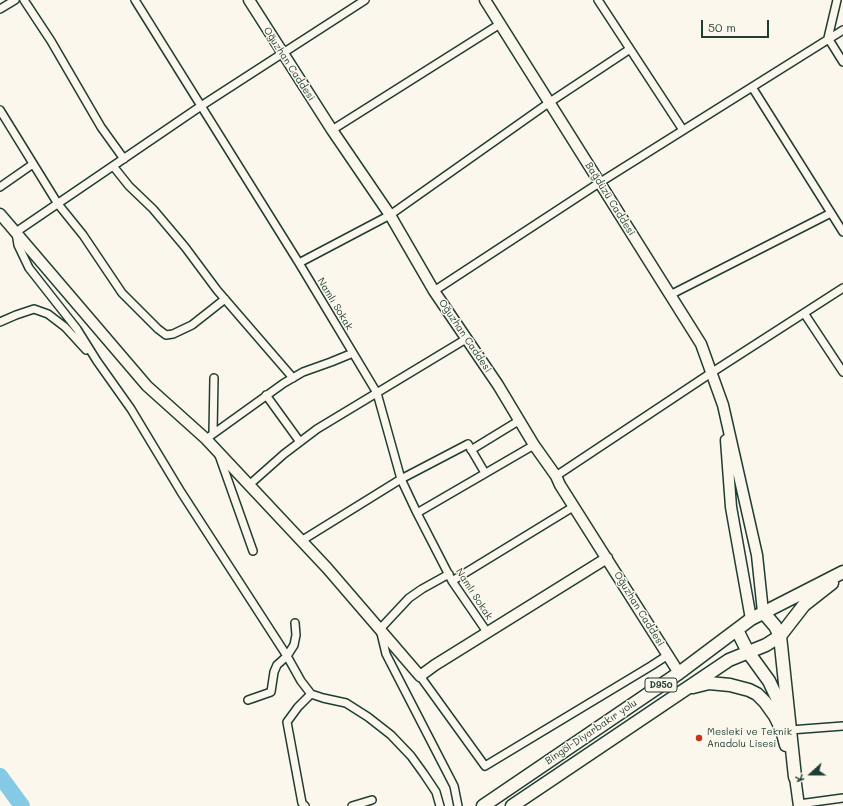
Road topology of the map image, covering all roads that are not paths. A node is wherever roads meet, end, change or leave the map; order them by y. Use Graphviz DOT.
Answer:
graph roads {
  1 [pos="15,0"];
  2 [pos="24,0"];
  3 [pos="135,0"];
  4 [pos="249,0"];
  5 [pos="364,0"];
  6 [pos="485,0"];
  7 [pos="598,0"];
  8 [pos="837,0"];
  9 [pos="0,9"];
  10 [pos="500,24"];
  11 [pos="843,30"];
  12 [pos="828,38"];
  13 [pos="630,49"];
  14 [pos="282,52"];
  15 [pos="843,62"];
  16 [pos="752,87"];
  17 [pos="550,102"];
  18 [pos="201,106"];
  19 [pos="0,110"];
  20 [pos="332,130"];
  21 [pos="683,130"];
  22 [pos="124,159"];
  23 [pos="33,164"];
  24 [pos="113,166"];
  25 [pos="599,183"];
  26 [pos="0,187"];
  27 [pos="58,204"];
  28 [pos="831,213"];
  29 [pos="0,214"];
  30 [pos="390,215"];
  31 [pos="16,232"];
  32 [pos="843,232"];
  33 [pos="299,263"];
  34 [pos="843,288"];
  35 [pos="434,291"];
  36 [pos="670,295"];
  37 [pos="225,299"];
  38 [pos="804,313"];
  39 [pos="0,322"];
  40 [pos="466,339"];
  41 [pos="353,353"];
  42 [pos="97,361"];
  43 [pos="843,372"];
  44 [pos="711,373"];
  45 [pos="214,378"];
  46 [pos="293,378"];
  47 [pos="377,393"];
  48 [pos="266,395"];
  49 [pos="723,404"];
  50 [pos="520,420"];
  51 [pos="210,436"];
  52 [pos="300,442"];
  53 [pos="534,445"];
  54 [pos="471,450"];
  55 [pos="218,452"];
  56 [pos="485,473"];
  57 [pos="556,476"];
  58 [pos="401,479"];
  59 [pos="249,485"];
  60 [pos="574,507"];
  61 [pos="417,513"];
  62 [pos="301,541"];
  63 [pos="253,552"];
  64 [pos="607,558"];
  65 [pos="843,573"];
  66 [pos="451,578"];
  67 [pos="763,612"];
  68 [pos="751,619"];
  69 [pos="295,623"];
  70 [pos="380,629"];
  71 [pos="737,630"];
  72 [pos="487,632"];
  73 [pos="780,636"];
  74 [pos="748,652"];
  75 [pos="668,655"];
  76 [pos="287,656"];
  77 [pos="679,673"];
  78 [pos="420,676"];
  79 [pos="687,688"];
  80 [pos="311,694"];
  81 [pos="248,700"];
  82 [pos="843,726"];
  83 [pos="790,730"];
  84 [pos="795,777"];
  85 [pos="843,798"];
  86 [pos="372,800"];
  87 [pos="799,805"];
  88 [pos="305,806"];
  89 [pos="352,806"];
  90 [pos="440,806"];
  91 [pos="458,806"];
  92 [pos="483,806"];
  93 [pos="512,806"];
  1 -- 9 [label="street"];
  2 -- 22 [label="street"];
  3 -- 18 [label="street, Namlı Sokak"];
  4 -- 14 [label="street, Oğuzhan Caddesi"];
  5 -- 14 [label="street"];
  6 -- 10 [label="street, Bağdüzü Caddesi"];
  7 -- 13 [label="street"];
  8 -- 12 [label="street"];
  10 -- 17 [label="street, Bağdüzü Caddesi"];
  10 -- 20 [label="street"];
  11 -- 12 [label="street"];
  12 -- 15 [label="street"];
  12 -- 16 [label="street"];
  13 -- 17 [label="street"];
  13 -- 21 [label="street"];
  14 -- 18 [label="street"];
  14 -- 20 [label="street, Oğuzhan Caddesi"];
  16 -- 21 [label="street"];
  16 -- 28 [label="street"];
  17 -- 25 [label="street, Bağdüzü Caddesi"];
  17 -- 30 [label="street"];
  18 -- 22 [label="street"];
  18 -- 33 [label="street, Namlı Sokak"];
  19 -- 23 [label="street"];
  20 -- 30 [label="street, Oğuzhan Caddesi"];
  21 -- 25 [label="street"];
  22 -- 24 [label="street"];
  23 -- 26 [label="street"];
  23 -- 27 [label="street"];
  24 -- 27 [label="street"];
  24 -- 37 [label="street"];
  25 -- 35 [label="street"];
  25 -- 36 [label="street, Bağdüzü Caddesi"];
  27 -- 31 [label="street"];
  27 -- 37 [label="street"];
  28 -- 32 [label="street"];
  28 -- 36 [label="street"];
  29 -- 31 [label="street"];
  30 -- 33 [label="street"];
  30 -- 35 [label="street, Oğuzhan Caddesi"];
  31 -- 42 [label="street"];
  31 -- 51 [label="street"];
  33 -- 41 [label="street, Namlı Sokak"];
  34 -- 38 [label="street"];
  35 -- 40 [label="street, Oğuzhan Caddesi"];
  36 -- 44 [label="street, Bağdüzü Caddesi"];
  37 -- 46 [label="street"];
  38 -- 43 [label="street"];
  38 -- 44 [label="street"];
  39 -- 42 [label="street"];
  40 -- 47 [label="street"];
  40 -- 50 [label="street, Oğuzhan Caddesi"];
  41 -- 46 [label="street"];
  41 -- 47 [label="street, Namlı Sokak"];
  42 -- 76 [label="street"];
  44 -- 49 [label="street, Bağdüzü Caddesi"];
  44 -- 57 [label="street"];
  45 -- 51 [label="street"];
  46 -- 48 [label="street"];
  47 -- 52 [label="street"];
  47 -- 58 [label="street, Namlı Sokak"];
  48 -- 51 [label="street"];
  48 -- 52 [label="street"];
  49 -- 67 [label="street"];
  49 -- 68 [label="street"];
  50 -- 53 [label="street, Oğuzhan Caddesi"];
  50 -- 54 [label="street"];
  51 -- 55 [label="street"];
  52 -- 59 [label="street"];
  53 -- 56 [label="street"];
  53 -- 57 [label="street, Oğuzhan Caddesi"];
  54 -- 56 [label="street"];
  54 -- 58 [label="street"];
  55 -- 59 [label="street"];
  55 -- 63 [label="street"];
  56 -- 61 [label="street"];
  57 -- 60 [label="street, Oğuzhan Caddesi"];
  58 -- 61 [label="street, Namlı Sokak"];
  58 -- 62 [label="street"];
  59 -- 62 [label="street"];
  60 -- 64 [label="street, Oğuzhan Caddesi"];
  60 -- 66 [label="street"];
  61 -- 66 [label="street, Namlı Sokak"];
  62 -- 70 [label="street"];
  64 -- 72 [label="street"];
  64 -- 75 [label="street, Oğuzhan Caddesi"];
  65 -- 67 [label="main road, Bingöl-Diyarbakır yolu / D950"];
  65 -- 73 [label="main road, Bingöl-Diyarbakır yolu / D950"];
  66 -- 70 [label="street"];
  66 -- 72 [label="street, Namlı Sokak"];
  67 -- 68 [label="main road, Bingöl-Diyarbakır yolu / D950"];
  67 -- 73 [label="main road"];
  68 -- 71 [label="main road, Bingöl-Diyarbakır yolu / D950"];
  69 -- 76 [label="street"];
  70 -- 78 [label="street"];
  70 -- 91 [label="street"];
  71 -- 74 [label="main road"];
  71 -- 77 [label="main road, Bingöl-Diyarbakır yolu / D950"];
  72 -- 78 [label="street"];
  73 -- 74 [label="main road, Bingöl-Diyarbakır yolu / D950"];
  73 -- 83 [label="main road"];
  74 -- 79 [label="main road, Bingöl-Diyarbakır yolu / D950"];
  74 -- 84 [label="main road"];
  75 -- 77 [label="street, Oğuzhan Caddesi"];
  75 -- 78 [label="street"];
  76 -- 80 [label="street"];
  76 -- 81 [label="street"];
  77 -- 92 [label="main road, Bingöl-Diyarbakır yolu / D950"];
  79 -- 84 [label="main road"];
  79 -- 93 [label="main road, Bingöl-Diyarbakır yolu / D950"];
  80 -- 88 [label="street"];
  80 -- 90 [label="street"];
  82 -- 83 [label="street"];
  83 -- 84 [label="main road"];
  84 -- 87 [label="street"];
  85 -- 87 [label="street"];
  86 -- 89 [label="street"];
}
